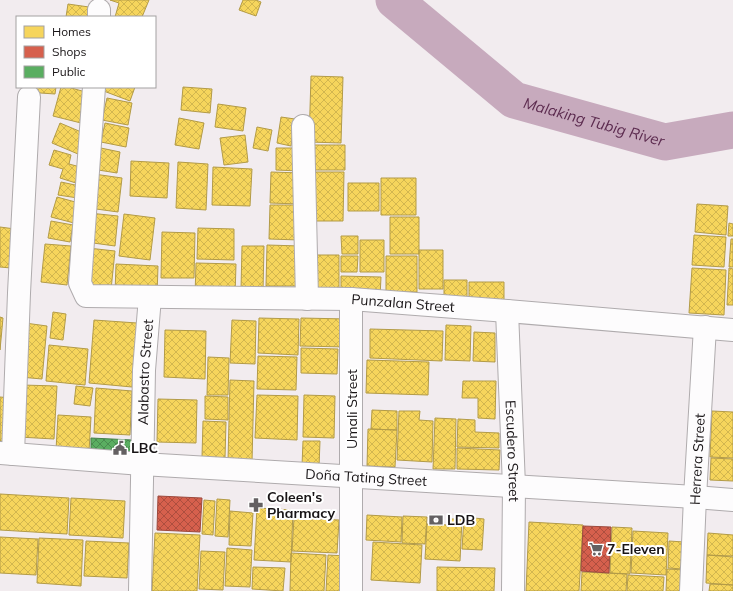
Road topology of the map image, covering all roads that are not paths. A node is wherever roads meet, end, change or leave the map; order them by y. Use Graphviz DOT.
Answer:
graph roads {
  1 [pos="94,88"];
  2 [pos="29,97"];
  3 [pos="303,126"];
  4 [pos="150,297"];
  5 [pos="307,299"];
  6 [pos="351,299"];
  7 [pos="507,311"];
  8 [pos="706,328"];
  9 [pos="733,330"];
  10 [pos="7,453"];
  11 [pos="142,464"];
  12 [pos="352,477"];
  13 [pos="514,486"];
  14 [pos="694,497"];
  15 [pos="733,500"];
  16 [pos="140,591"];
  17 [pos="351,591"];
  18 [pos="513,591"];
  19 [pos="691,591"];
  1 -- 4 [label="street, Punzalan Street"];
  2 -- 10 [label="street"];
  3 -- 5 [label="street"];
  4 -- 5 [label="street, Punzalan Street"];
  4 -- 11 [label="street, Alabastro Street"];
  5 -- 6 [label="street, Punzalan Street"];
  6 -- 7 [label="street, Punzalan Street"];
  6 -- 12 [label="street, Umali Street"];
  7 -- 8 [label="street, Punzalan Street"];
  7 -- 13 [label="street, Escudero Street"];
  8 -- 9 [label="street, Punzalan Street"];
  8 -- 14 [label="street, Herrera Street"];
  10 -- 11 [label="street, Doña Tating Street"];
  11 -- 12 [label="street, Doña Tating Street"];
  11 -- 16 [label="street, Alabastro Street"];
  12 -- 13 [label="street, Doña Tating Street"];
  12 -- 17 [label="street, Umali Street"];
  13 -- 14 [label="street, Doña Tating Street"];
  13 -- 18 [label="street, Escudero Street"];
  14 -- 15 [label="street, Doña Tating Street"];
  14 -- 19 [label="street, Herrera Street"];
}
